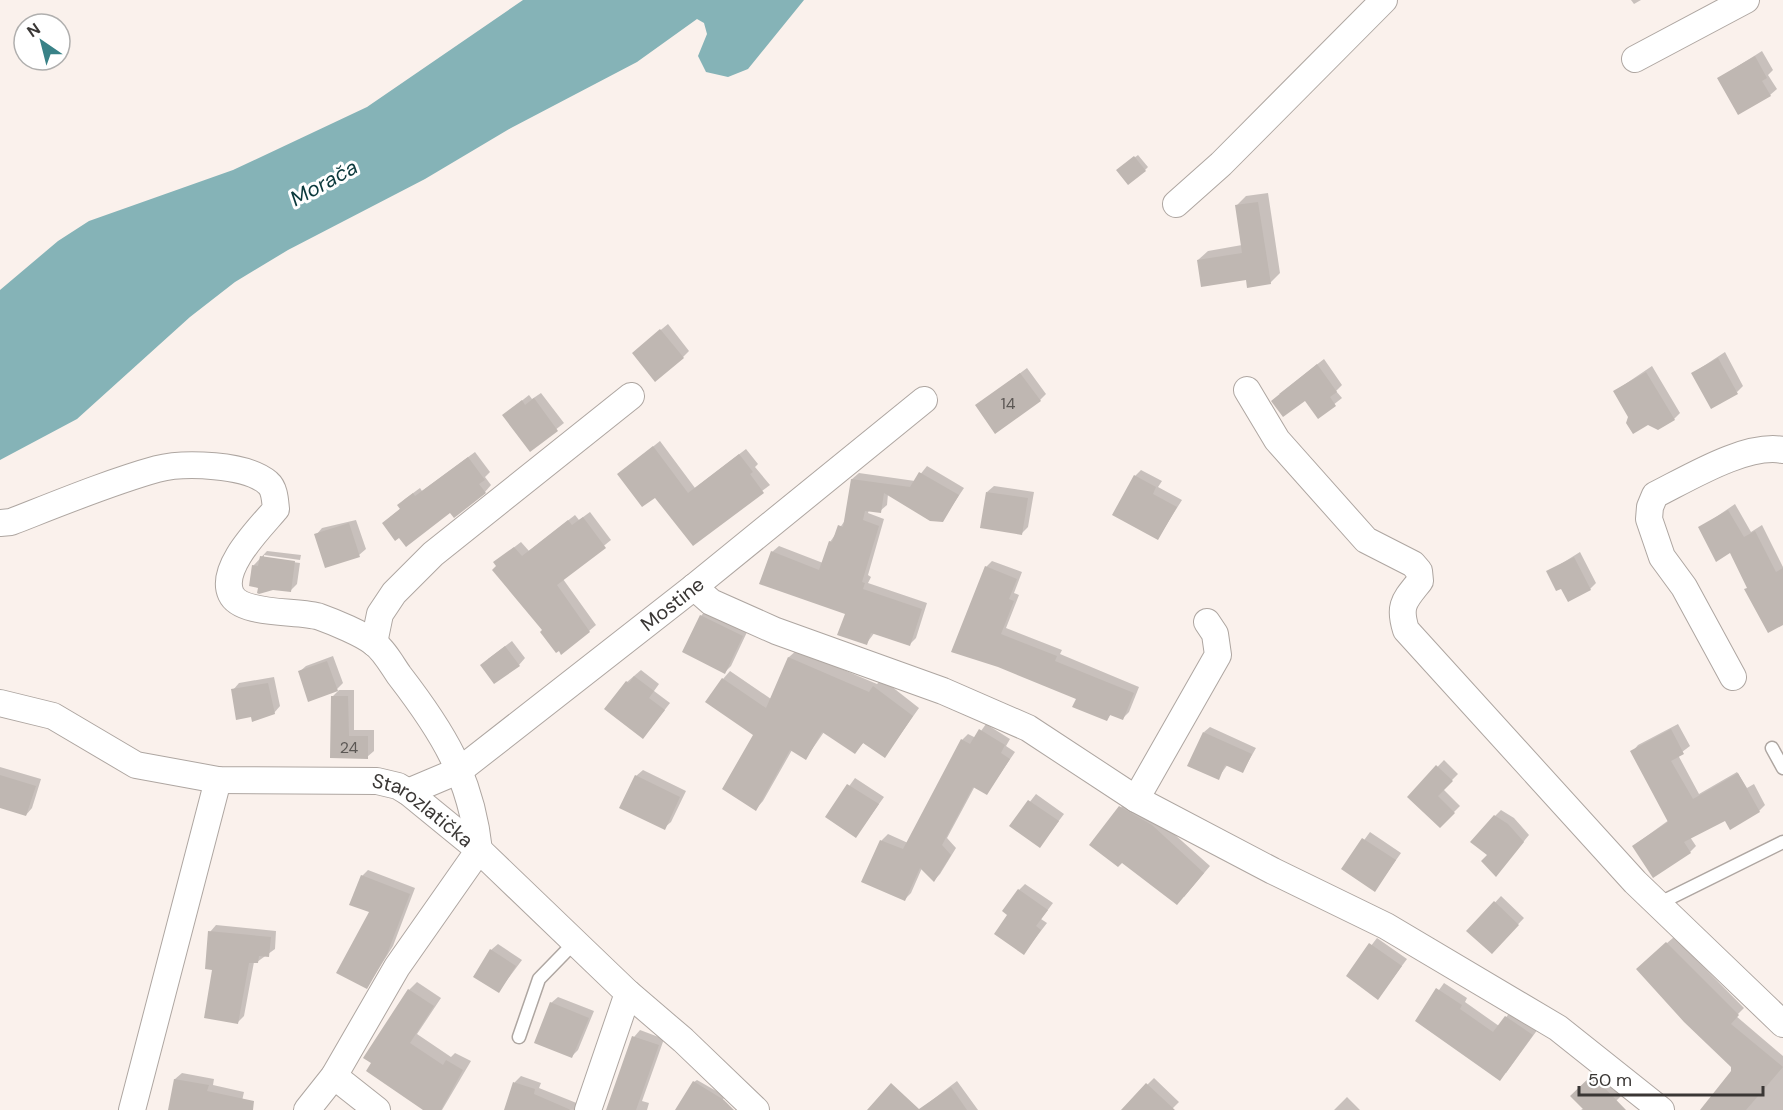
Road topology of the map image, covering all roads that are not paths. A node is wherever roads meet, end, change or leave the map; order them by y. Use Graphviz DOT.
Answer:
graph roads {
  1 [pos="1384,0"];
  2 [pos="1746,0"];
  3 [pos="1635,59"];
  4 [pos="1176,204"];
  5 [pos="1247,390"];
  6 [pos="631,396"];
  7 [pos="924,400"];
  8 [pos="1783,450"];
  9 [pos="0,523"];
  10 [pos="694,587"];
  11 [pos="1207,622"];
  12 [pos="374,643"];
  13 [pos="1733,677"];
  14 [pos="0,703"];
  15 [pos="1772,748"];
  16 [pos="1783,768"];
  17 [pos="460,770"];
  18 [pos="218,780"];
  19 [pos="408,792"];
  20 [pos="1136,799"];
  21 [pos="1783,843"];
  22 [pos="479,850"];
  23 [pos="1660,906"];
  24 [pos="576,941"];
  25 [pos="628,993"];
  26 [pos="1783,1024"];
  27 [pos="519,1037"];
  28 [pos="334,1076"];
  29 [pos="132,1110"];
  30 [pos="307,1110"];
  31 [pos="377,1110"];
  32 [pos="588,1110"];
  33 [pos="756,1110"];
  34 [pos="1661,1110"];
  1 -- 4 [label="street"];
  2 -- 3 [label="street"];
  5 -- 23 [label="street"];
  6 -- 12 [label="street"];
  7 -- 10 [label="street, Mostine"];
  8 -- 13 [label="street"];
  9 -- 12 [label="street"];
  10 -- 17 [label="street, Mostine"];
  10 -- 20 [label="street"];
  11 -- 20 [label="street"];
  12 -- 17 [label="street"];
  14 -- 18 [label="street, Starozlatička"];
  15 -- 16 [label="lane"];
  17 -- 19 [label="street, Mostine"];
  17 -- 22 [label="street"];
  18 -- 19 [label="street, Starozlatička"];
  18 -- 29 [label="street"];
  19 -- 22 [label="street, Starozlatička"];
  20 -- 34 [label="street"];
  21 -- 23 [label="lane"];
  22 -- 24 [label="street, Starozlatička"];
  22 -- 28 [label="street"];
  23 -- 26 [label="street"];
  24 -- 25 [label="street, Starozlatička"];
  24 -- 27 [label="lane"];
  25 -- 32 [label="street"];
  25 -- 33 [label="street, Starozlatička"];
  28 -- 30 [label="street"];
  28 -- 31 [label="street"];
}
